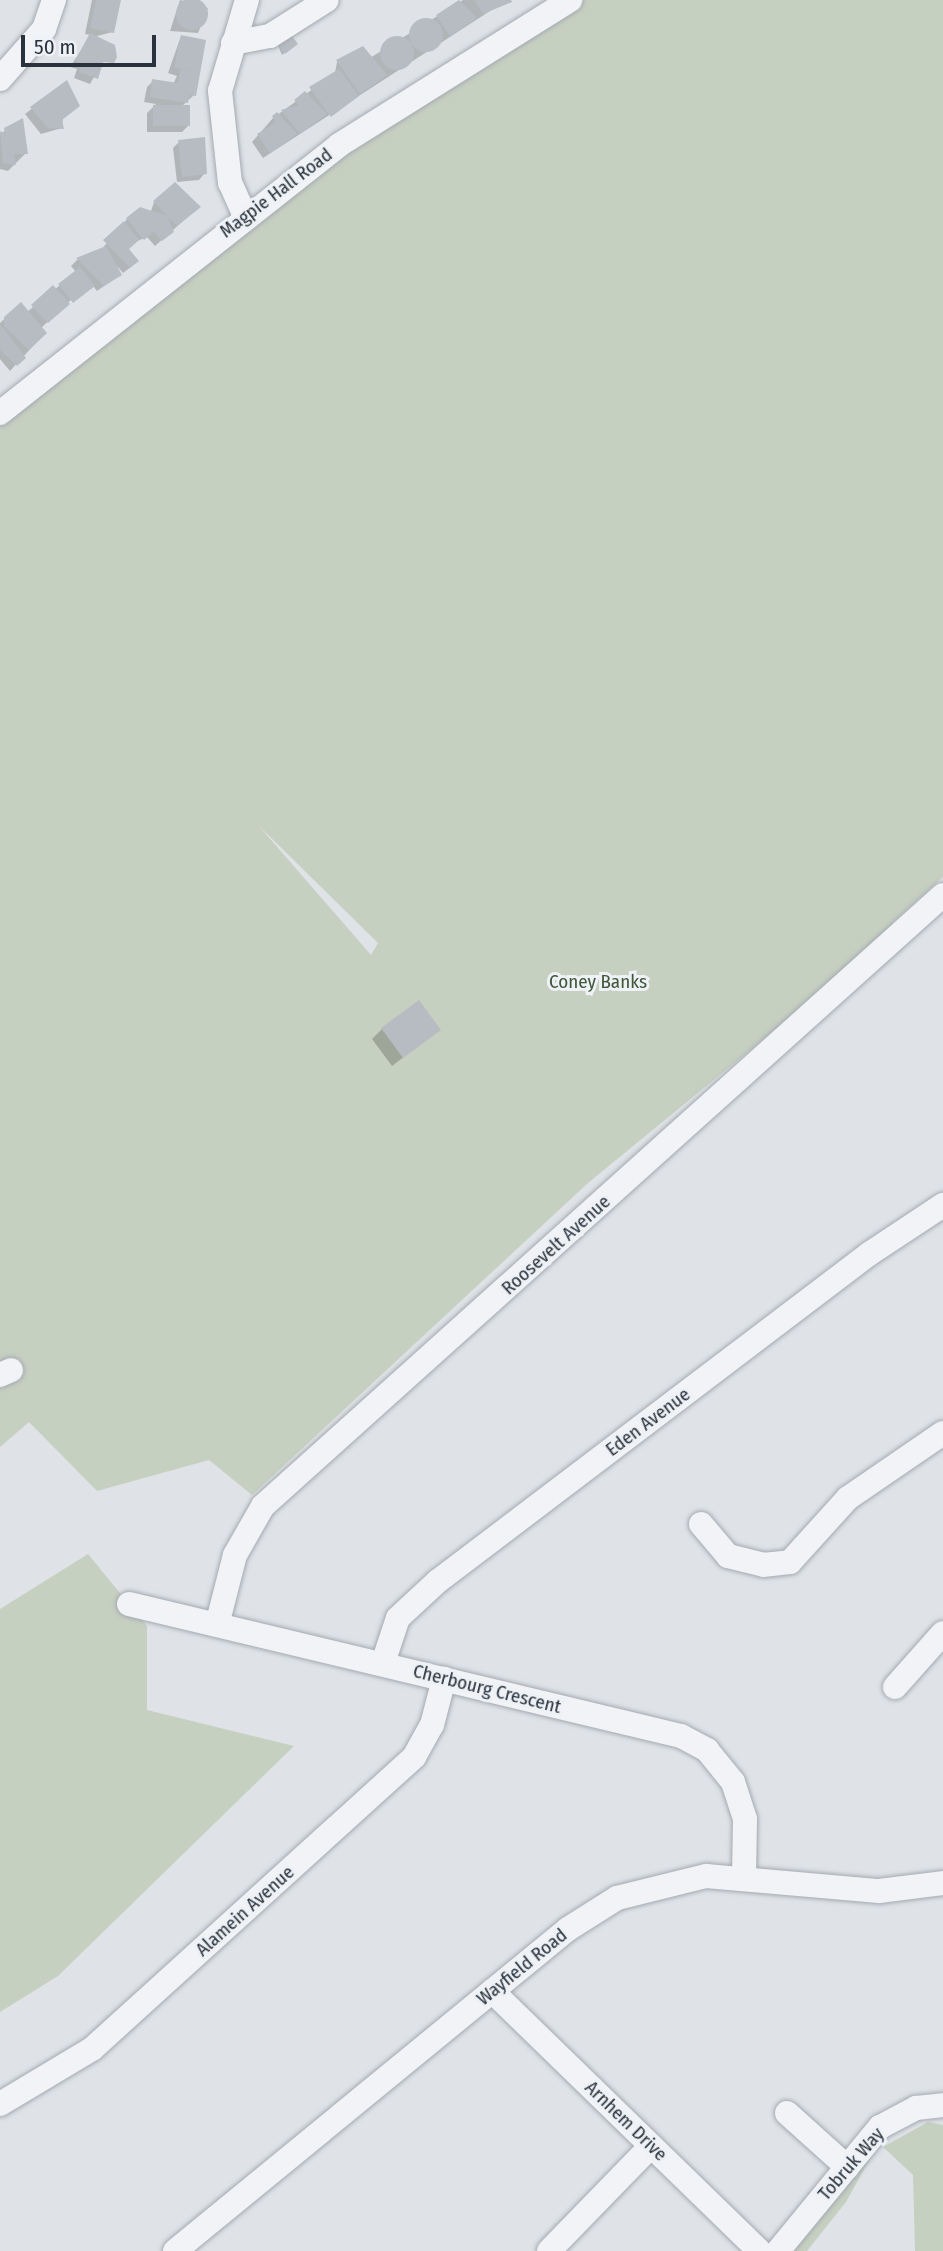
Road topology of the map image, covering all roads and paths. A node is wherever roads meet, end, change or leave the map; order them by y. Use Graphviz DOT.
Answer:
graph roads {
  1 [pos="54,0"];
  2 [pos="247,0"];
  3 [pos="327,0"];
  4 [pos="570,0"];
  5 [pos="233,43"];
  6 [pos="0,79"];
  7 [pos="245,216"];
  8 [pos="0,413"];
  9 [pos="943,895"];
  10 [pos="943,1205"];
  11 [pos="943,1433"];
  12 [pos="701,1524"];
  13 [pos="129,1604"];
  14 [pos="217,1625"];
  15 [pos="943,1633"];
  16 [pos="383,1663"];
  17 [pos="444,1679"];
  18 [pos="895,1687"];
  19 [pos="744,1876"];
  20 [pos="943,1884"];
  21 [pos="492,1991"];
  22 [pos="0,2104"];
  23 [pos="943,2105"];
  24 [pos="787,2113"];
  25 [pos="651,2146"];
  26 [pos="847,2167"];
  27 [pos="175,2251"];
  28 [pos="549,2251"];
  29 [pos="760,2251"];
  30 [pos="778,2251"];
  1 -- 6 [label="street"];
  2 -- 5 [label="street"];
  3 -- 5 [label="street"];
  4 -- 7 [label="street, Magpie Hall Road"];
  5 -- 7 [label="street"];
  7 -- 8 [label="street, Magpie Hall Road"];
  9 -- 14 [label="street, Roosevelt Avenue"];
  10 -- 16 [label="street, Eden Avenue"];
  11 -- 12 [label="street"];
  13 -- 14 [label="street, Cherbourg Crescent"];
  14 -- 16 [label="street, Cherbourg Crescent"];
  15 -- 18 [label="street"];
  16 -- 17 [label="street, Cherbourg Crescent"];
  17 -- 19 [label="street, Cherbourg Crescent"];
  17 -- 22 [label="street, Alamein Avenue"];
  19 -- 20 [label="street, Wayfield Road"];
  19 -- 21 [label="street, Wayfield Road"];
  21 -- 25 [label="street, Arnhem Drive"];
  21 -- 27 [label="street, Wayfield Road"];
  23 -- 26 [label="street, Tobruk Way"];
  24 -- 26 [label="street"];
  25 -- 28 [label="street"];
  25 -- 29 [label="street, Arnhem Drive"];
  26 -- 30 [label="street, Tobruk Way"];
}
